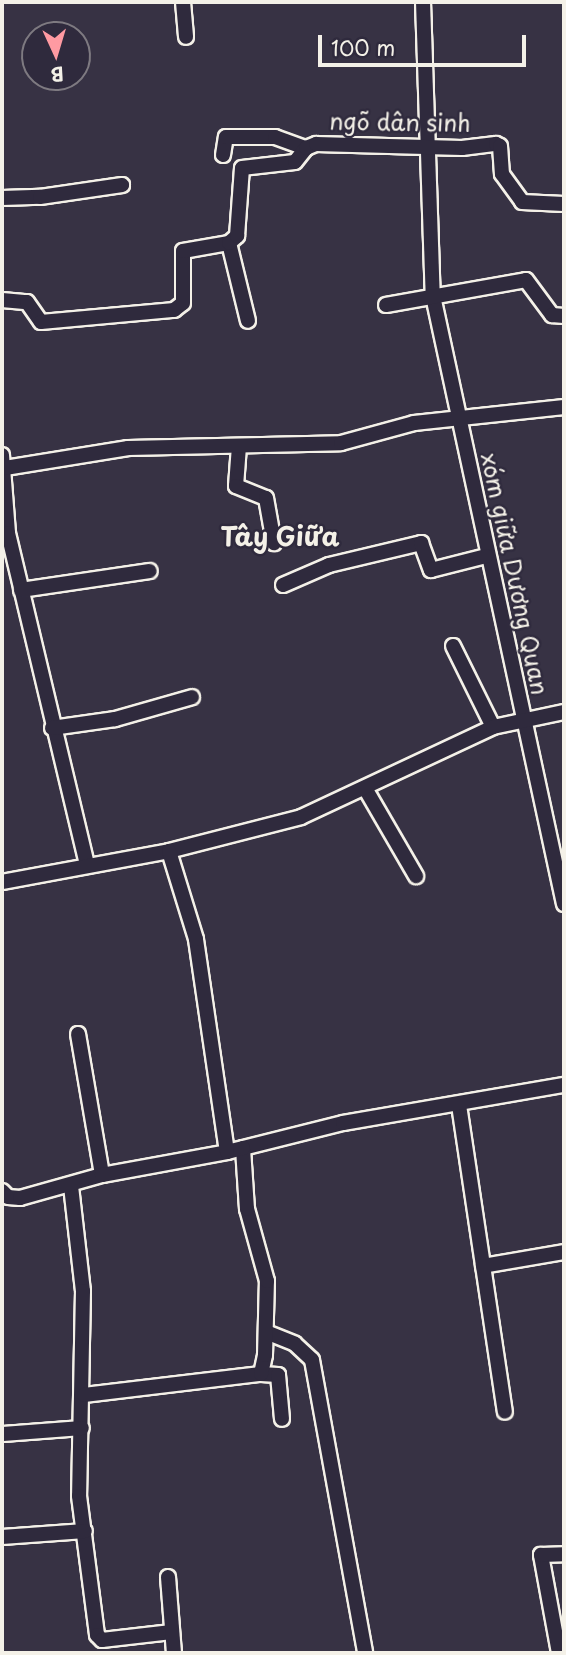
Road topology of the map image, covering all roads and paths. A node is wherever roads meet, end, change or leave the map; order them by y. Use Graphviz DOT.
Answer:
graph roads {
  1 [pos="183,2"];
  2 [pos="423,2"];
  3 [pos="186,37"];
  4 [pos="428,144"];
  5 [pos="306,148"];
  6 [pos="223,155"];
  7 [pos="122,185"];
  8 [pos="2,198"];
  9 [pos="564,205"];
  10 [pos="229,243"];
  11 [pos="433,296"];
  12 [pos="2,300"];
  13 [pos="386,305"];
  14 [pos="564,316"];
  15 [pos="248,321"];
  16 [pos="564,407"];
  17 [pos="459,417"];
  18 [pos="240,446"];
  19 [pos="3,461"];
  20 [pos="4,525"];
  21 [pos="274,543"];
  22 [pos="486,556"];
  23 [pos="150,571"];
  24 [pos="284,585"];
  25 [pos="21,590"];
  26 [pos="453,646"];
  27 [pos="192,696"];
  28 [pos="564,712"];
  29 [pos="524,719"];
  30 [pos="493,727"];
  31 [pos="52,728"];
  32 [pos="365,788"];
  33 [pos="169,851"];
  34 [pos="87,864"];
  35 [pos="416,877"];
  36 [pos="2,881"];
  37 [pos="564,904"];
  38 [pos="78,1034"];
  39 [pos="564,1086"];
  40 [pos="459,1105"];
  41 [pos="243,1148"];
  42 [pos="227,1152"];
  43 [pos="102,1175"];
  44 [pos="71,1186"];
  45 [pos="2,1191"];
  46 [pos="564,1252"];
  47 [pos="483,1266"];
  48 [pos="266,1332"];
  49 [pos="261,1374"];
  50 [pos="84,1395"];
  51 [pos="505,1412"];
  52 [pos="282,1419"];
  53 [pos="82,1428"];
  54 [pos="3,1434"];
  55 [pos="85,1531"];
  56 [pos="2,1538"];
  57 [pos="564,1554"];
  58 [pos="168,1577"];
  59 [pos="559,1625"];
  60 [pos="172,1632"];
  61 [pos="174,1653"];
  62 [pos="365,1653"];
  63 [pos="559,1653"];
  1 -- 3 [label="street"];
  2 -- 4 [label="street, xóm giữa Dương Quan"];
  4 -- 5 [label="street, ngõ dân sinh"];
  4 -- 9 [label="street, ngõ dân sinh"];
  4 -- 11 [label="street, xóm giữa Dương Quan"];
  5 -- 6 [label="street"];
  5 -- 10 [label="street, ngõ dân sinh"];
  7 -- 8 [label="street"];
  10 -- 12 [label="street"];
  10 -- 15 [label="street"];
  11 -- 13 [label="street"];
  11 -- 14 [label="street"];
  11 -- 17 [label="street, xóm giữa Dương Quan"];
  16 -- 17 [label="street, xóm giữa Dương Quan"];
  17 -- 18 [label="street, xóm giữa Dương Quan"];
  17 -- 22 [label="street, xóm giữa Dương Quan"];
  18 -- 19 [label="street, xóm giữa Dương Quan"];
  18 -- 21 [label="street"];
  19 -- 20 [label="street, xóm giữa Dương Quan"];
  20 -- 25 [label="street, xóm giữa Dương Quan"];
  22 -- 24 [label="street"];
  22 -- 29 [label="street, xóm giữa Dương Quan"];
  23 -- 25 [label="street"];
  25 -- 31 [label="street, xóm giữa Dương Quan"];
  26 -- 30 [label="street"];
  27 -- 31 [label="street"];
  28 -- 29 [label="street"];
  29 -- 30 [label="street"];
  29 -- 37 [label="street, xóm giữa Dương Quan"];
  30 -- 32 [label="street"];
  31 -- 34 [label="street, xóm giữa Dương Quan"];
  32 -- 33 [label="street"];
  32 -- 35 [label="street"];
  33 -- 34 [label="street"];
  33 -- 42 [label="street"];
  34 -- 36 [label="street"];
  38 -- 43 [label="street"];
  39 -- 40 [label="street"];
  40 -- 41 [label="street"];
  40 -- 47 [label="street"];
  41 -- 42 [label="street"];
  41 -- 48 [label="street"];
  42 -- 43 [label="street"];
  43 -- 44 [label="street"];
  44 -- 45 [label="street"];
  44 -- 50 [label="street"];
  46 -- 47 [label="street"];
  47 -- 51 [label="street"];
  48 -- 49 [label="street"];
  48 -- 62 [label="street"];
  49 -- 50 [label="street"];
  49 -- 52 [label="street"];
  50 -- 53 [label="street"];
  53 -- 54 [label="street"];
  53 -- 55 [label="street"];
  55 -- 56 [label="street"];
  55 -- 60 [label="street"];
  57 -- 59 [label="street"];
  58 -- 60 [label="street"];
  59 -- 63 [label="street"];
  60 -- 61 [label="street"];
}
